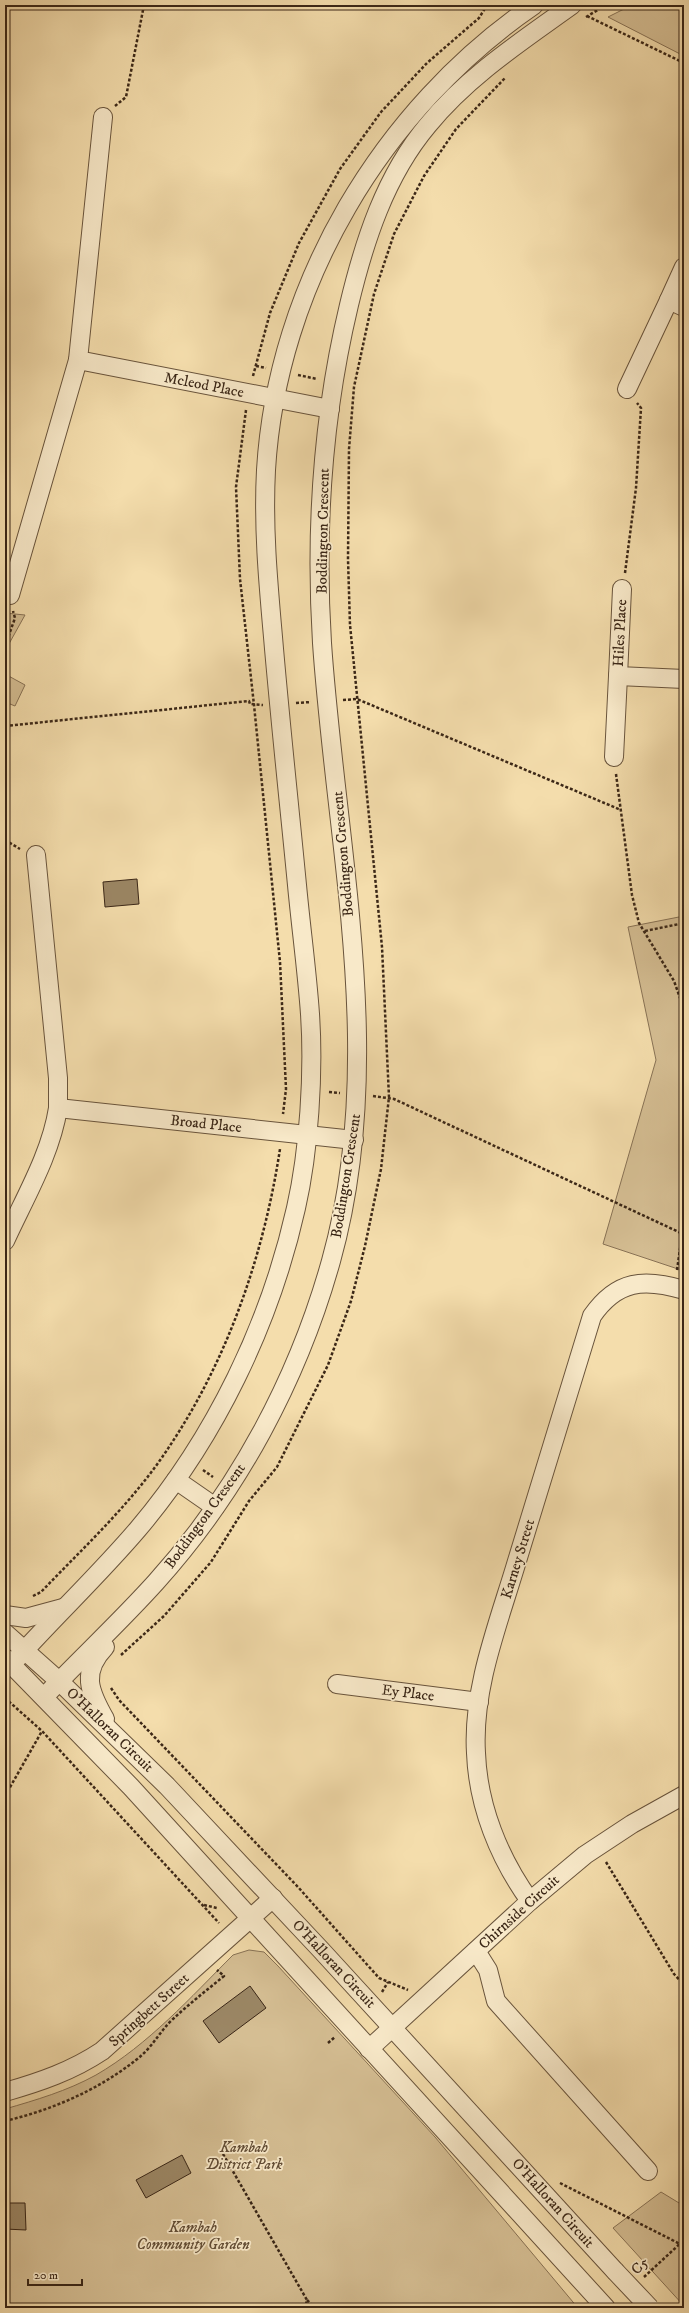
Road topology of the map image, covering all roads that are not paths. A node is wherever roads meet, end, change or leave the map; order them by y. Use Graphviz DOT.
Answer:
graph roads {
  1 [pos="532,6"];
  2 [pos="568,11"];
  3 [pos="543,25"];
  4 [pos="103,117"];
  5 [pos="684,267"];
  6 [pos="676,304"];
  7 [pos="78,360"];
  8 [pos="627,389"];
  9 [pos="276,399"];
  10 [pos="330,409"];
  11 [pos="622,590"];
  12 [pos="10,595"];
  13 [pos="618,676"];
  14 [pos="684,679"];
  15 [pos="614,757"];
  16 [pos="36,855"];
  17 [pos="58,1108"];
  18 [pos="306,1135"];
  19 [pos="354,1140"];
  20 [pos="5,1241"];
  21 [pos="679,1289"];
  22 [pos="176,1480"];
  23 [pos="215,1507"];
  24 [pos="63,1608"];
  25 [pos="126,1612"];
  26 [pos="5,1615"];
  27 [pos="5,1633"];
  28 [pos="25,1650"];
  29 [pos="8,1661"];
  30 [pos="59,1681"];
  31 [pos="337,1684"];
  32 [pos="44,1697"];
  33 [pos="479,1702"];
  34 [pos="113,1733"];
  35 [pos="684,1795"];
  36 [pos="273,1898"];
  37 [pos="530,1901"];
  38 [pos="250,1919"];
  39 [pos="476,1951"];
  40 [pos="393,2027"];
  41 [pos="369,2049"];
  42 [pos="5,2092"];
  43 [pos="648,2171"];
  44 [pos="606,2308"];
  45 [pos="650,2308"];
  1 -- 3 [label="street"];
  1 -- 9 [label="street"];
  2 -- 3 [label="street, Boddington Crescent"];
  3 -- 10 [label="street, Boddington Crescent"];
  4 -- 7 [label="street"];
  5 -- 6 [label="street"];
  6 -- 8 [label="street"];
  7 -- 9 [label="street, Mcleod Place"];
  7 -- 12 [label="street"];
  9 -- 10 [label="street, Mcleod Place"];
  9 -- 18 [label="street"];
  10 -- 19 [label="street, Boddington Crescent"];
  11 -- 13 [label="street, Hiles Place"];
  13 -- 14 [label="street, Hiles Place"];
  13 -- 15 [label="street, Hiles Place"];
  16 -- 17 [label="street"];
  17 -- 18 [label="street, Broad Place"];
  17 -- 20 [label="street"];
  18 -- 19 [label="street, Broad Place"];
  18 -- 22 [label="street"];
  19 -- 23 [label="street, Boddington Crescent"];
  21 -- 33 [label="street, Karney Street"];
  22 -- 23 [label="street"];
  22 -- 24 [label="street"];
  23 -- 25 [label="street, Boddington Crescent"];
  24 -- 26 [label="street"];
  24 -- 28 [label="street"];
  25 -- 30 [label="street, Boddington Crescent"];
  25 -- 34 [label="street"];
  27 -- 28 [label="street, O'Halloran Circuit"];
  28 -- 29 [label="street"];
  28 -- 30 [label="street, O'Halloran Circuit"];
  29 -- 32 [label="street, O'Halloran Circuit"];
  30 -- 32 [label="street, Boddington Crescent"];
  30 -- 34 [label="street, O'Halloran Circuit"];
  31 -- 33 [label="street, Ey Place"];
  32 -- 38 [label="street, O'Halloran Circuit"];
  33 -- 37 [label="street, Karney Street"];
  34 -- 36 [label="street, O'Halloran Circuit"];
  35 -- 37 [label="street, Chirnside Circuit"];
  36 -- 38 [label="street, Springbett Street"];
  36 -- 40 [label="street, O'Halloran Circuit"];
  37 -- 39 [label="street, Chirnside Circuit"];
  38 -- 41 [label="street, O'Halloran Circuit"];
  38 -- 42 [label="street, Springbett Street"];
  39 -- 40 [label="street, Chirnside Circuit"];
  39 -- 43 [label="street"];
  40 -- 41 [label="street, Chirnside Circuit"];
  40 -- 45 [label="street, O'Halloran Circuit, bridge"];
  41 -- 44 [label="street, O'Halloran Circuit"];
}
